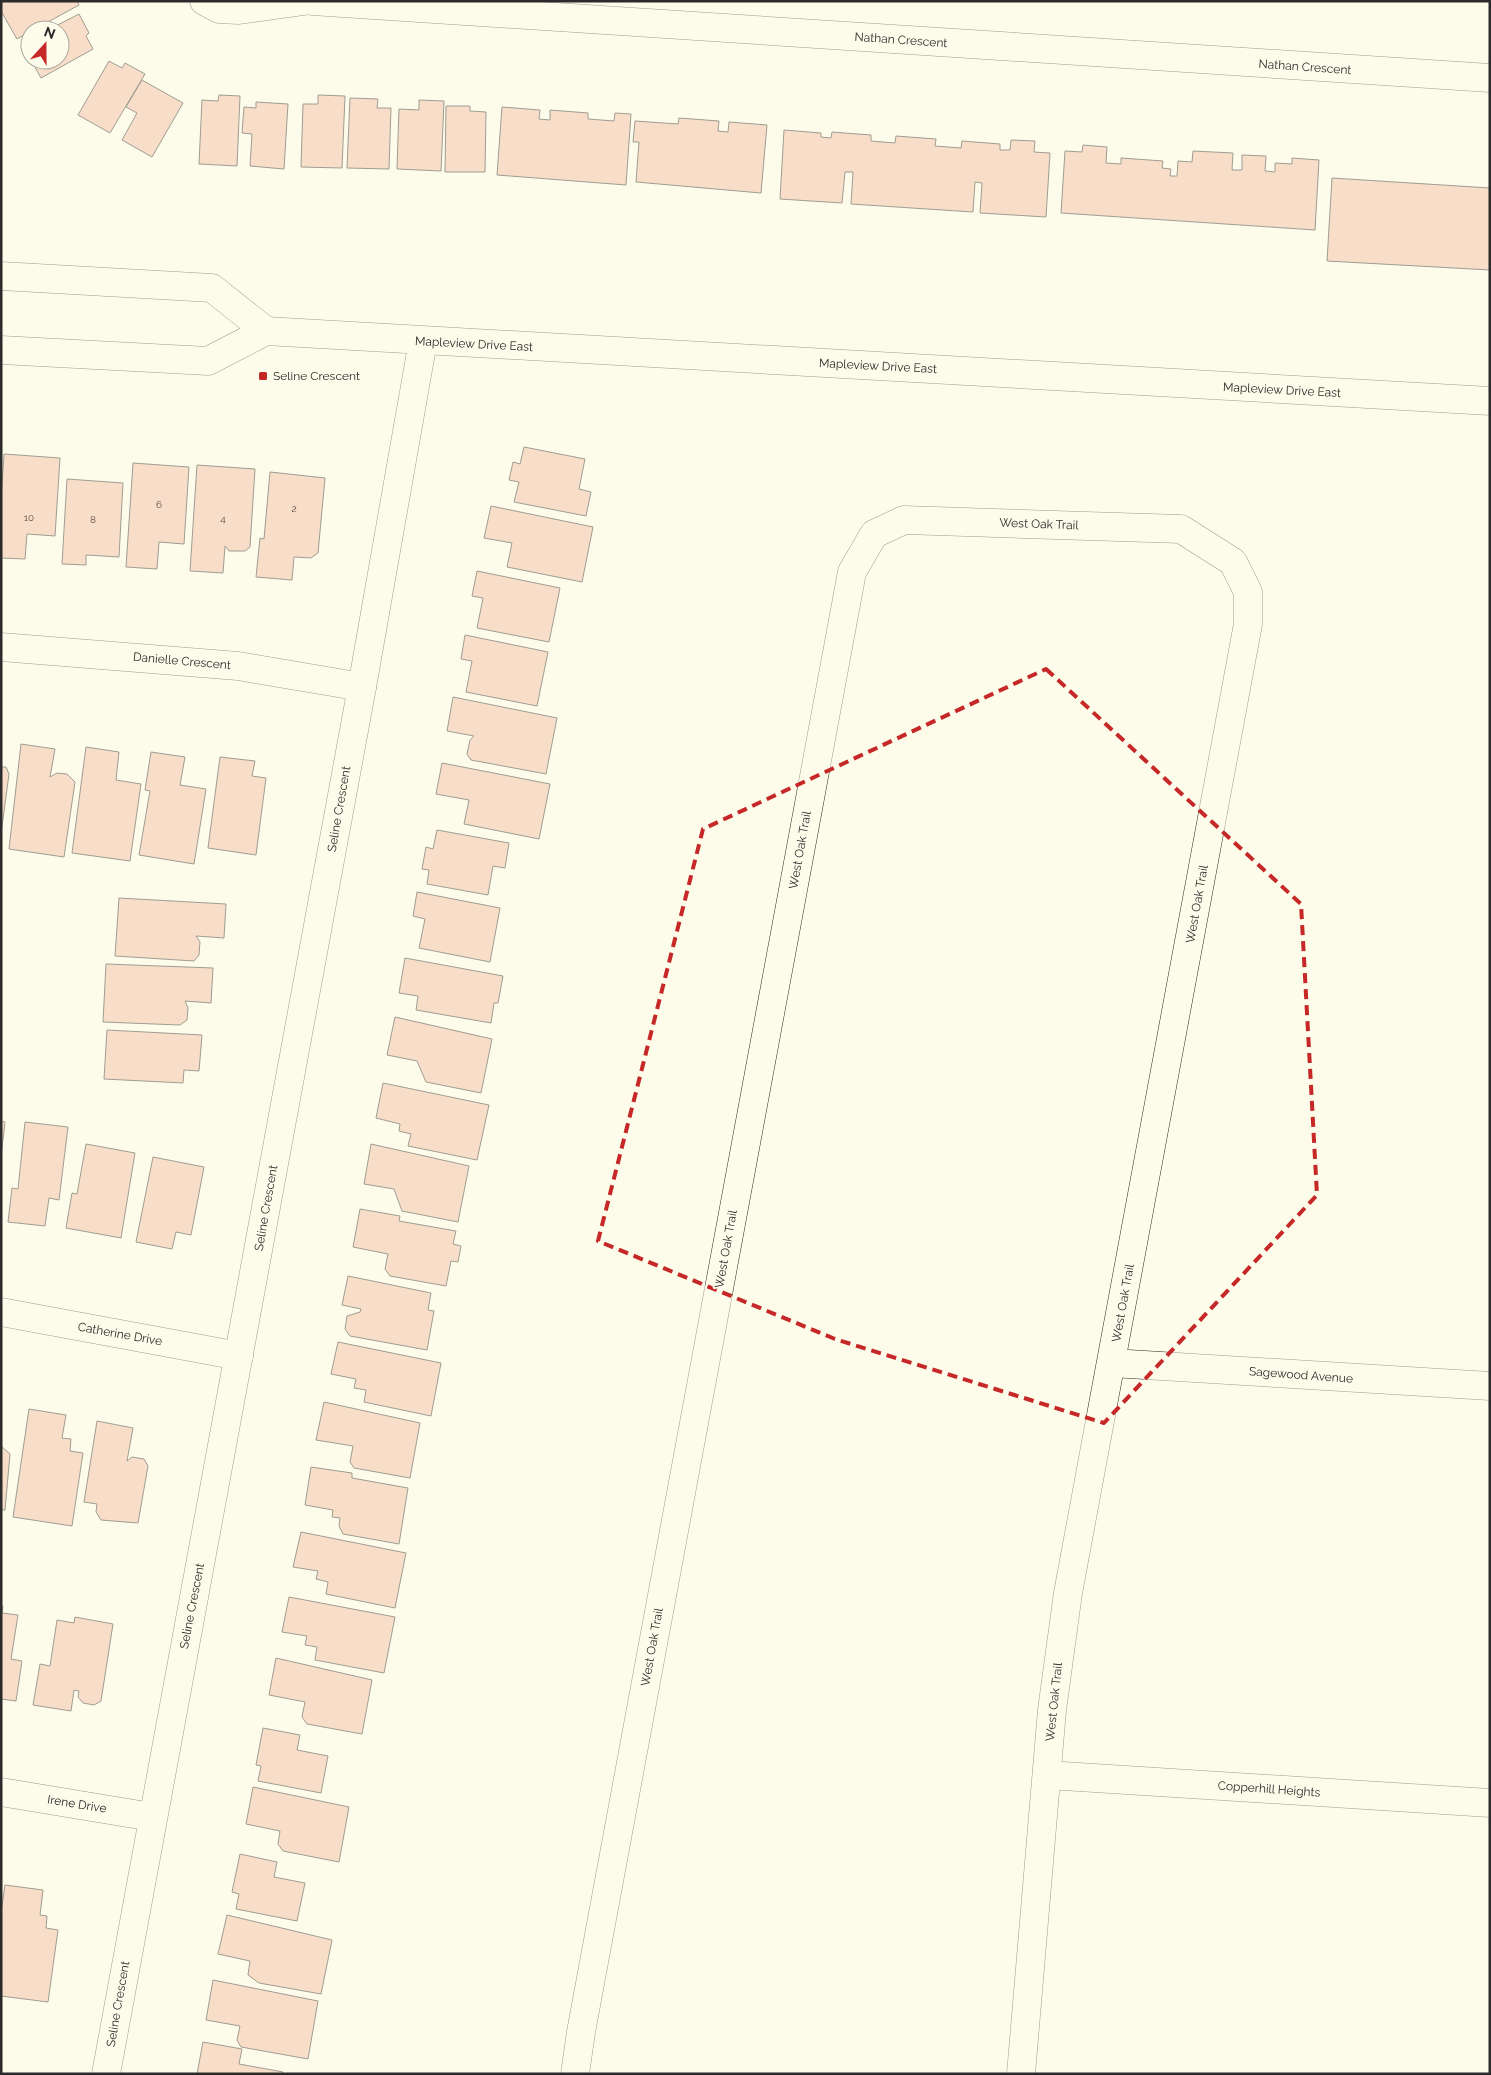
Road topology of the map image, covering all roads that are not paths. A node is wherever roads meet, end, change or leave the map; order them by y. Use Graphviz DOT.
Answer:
graph roads {
  1 [pos="204,1"];
  2 [pos="304,1"];
  3 [pos="312,1"];
  4 [pos="1490,78"];
  5 [pos="1,276"];
  6 [pos="266,331"];
  7 [pos="423,341"];
  8 [pos="1,350"];
  9 [pos="1490,401"];
  10 [pos="1,647"];
  11 [pos="362,687"];
  12 [pos="1,1312"];
  13 [pos="239,1356"];
  14 [pos="1112,1363"];
  15 [pos="1490,1386"];
  16 [pos="1047,1775"];
  17 [pos="1,1792"];
  18 [pos="1490,1803"];
  19 [pos="152,1817"];
  20 [pos="106,2074"];
  21 [pos="575,2074"];
  22 [pos="1021,2074"];
  1 -- 2 [label="street"];
  3 -- 4 [label="street, Nathan Crescent"];
  5 -- 6 [label="street"];
  6 -- 7 [label="street, Mapleview Drive East"];
  6 -- 8 [label="street"];
  7 -- 9 [label="street, Mapleview Drive East"];
  7 -- 11 [label="street, Seline Crescent"];
  10 -- 11 [label="street, Danielle Crescent"];
  11 -- 13 [label="street, Seline Crescent"];
  12 -- 13 [label="street, Catherine Drive"];
  13 -- 19 [label="street, Seline Crescent"];
  14 -- 15 [label="street, Sagewood Avenue"];
  14 -- 16 [label="street, West Oak Trail"];
  14 -- 21 [label="street, West Oak Trail"];
  16 -- 18 [label="street, Copperhill Heights"];
  16 -- 22 [label="street, West Oak Trail"];
  17 -- 19 [label="street, Irene Drive"];
  19 -- 20 [label="street, Seline Crescent"];
}
